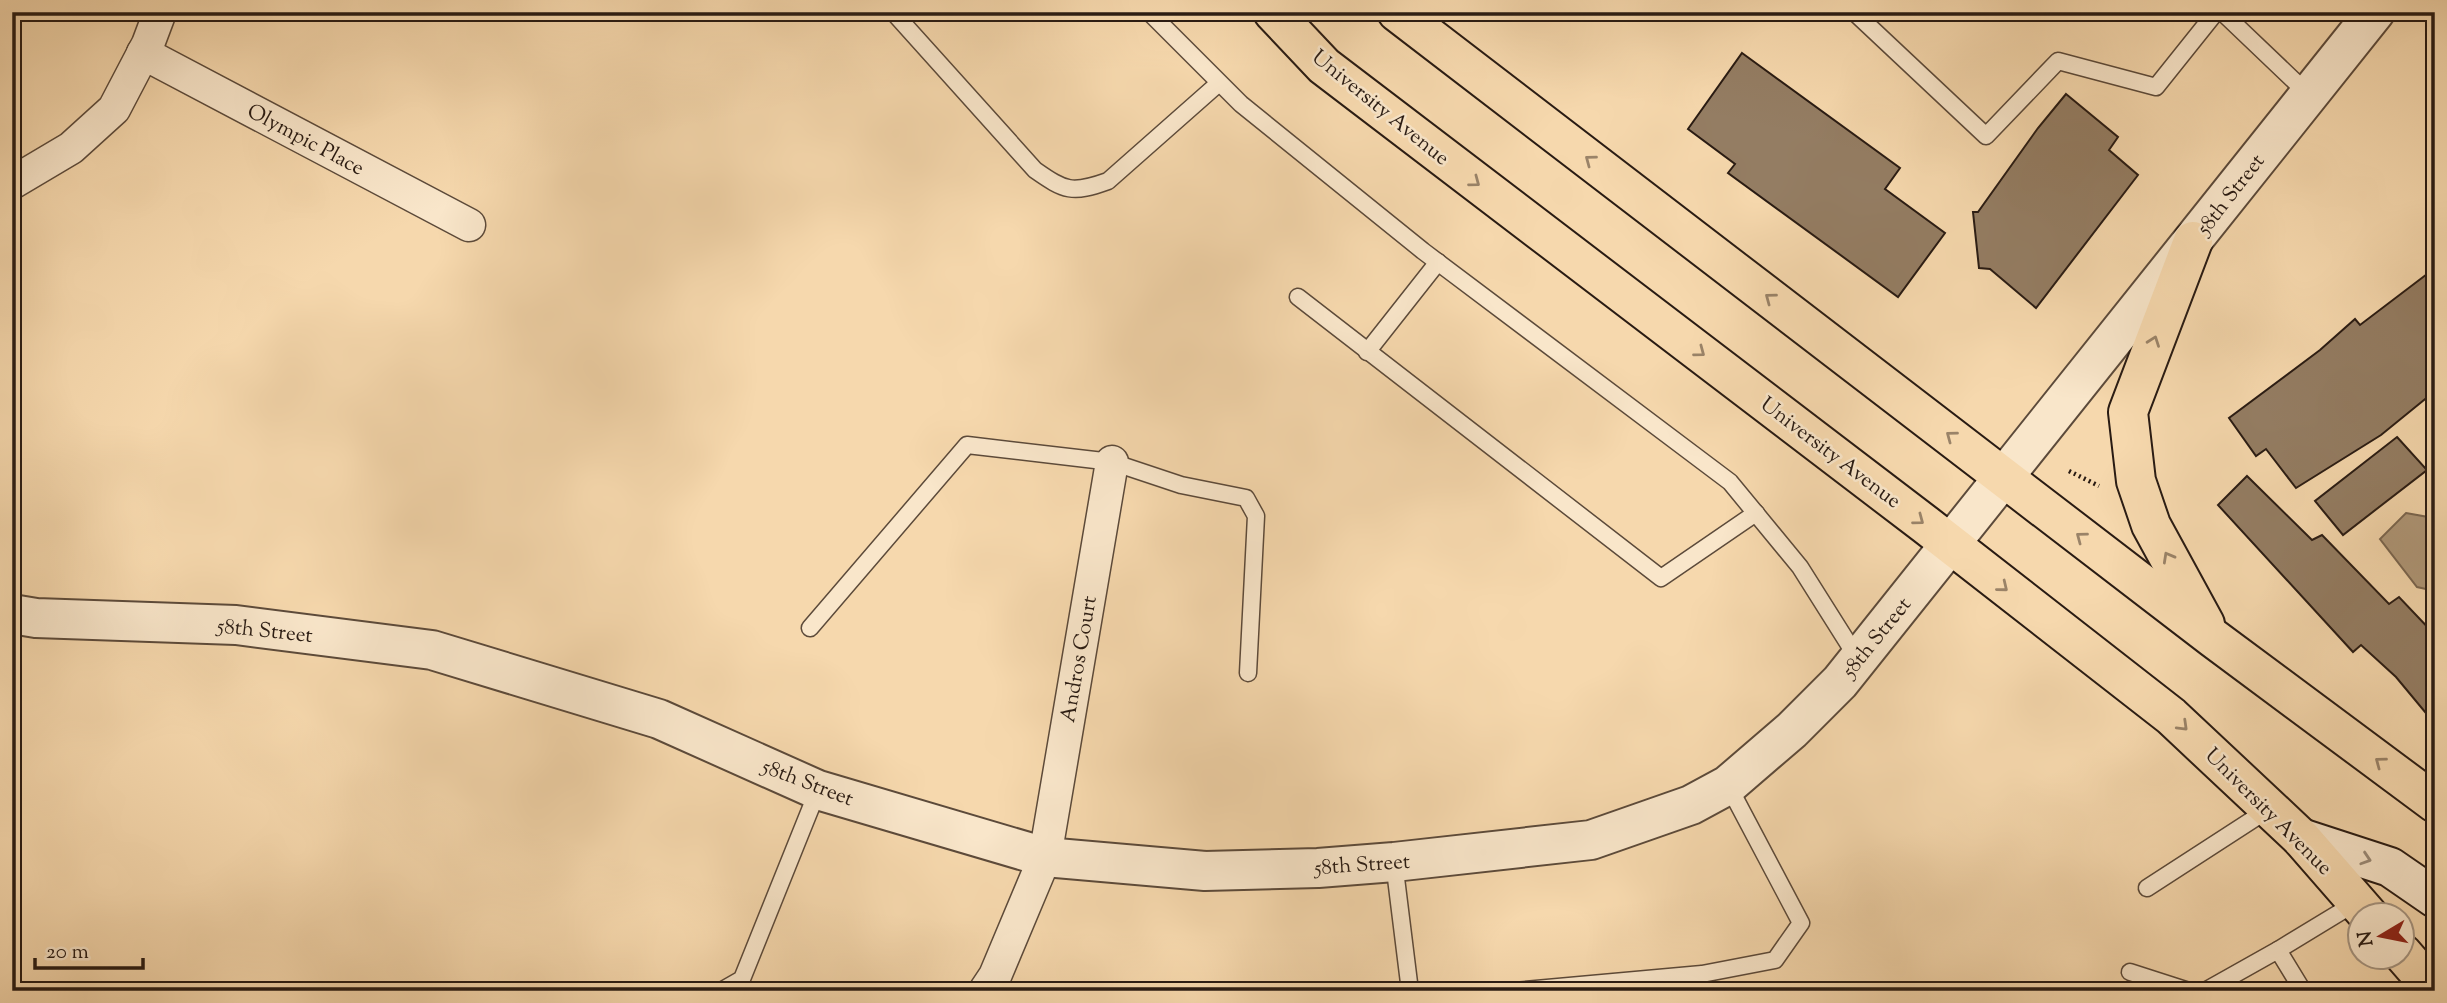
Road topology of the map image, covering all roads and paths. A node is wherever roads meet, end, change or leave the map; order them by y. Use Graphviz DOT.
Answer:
graph roads {
  1 [pos="160,12"];
  2 [pos="893,12"];
  3 [pos="1149,12"];
  4 [pos="1273,12"];
  5 [pos="1854,12"];
  6 [pos="2216,12"];
  7 [pos="2222,12"];
  8 [pos="2375,12"];
  9 [pos="1414,17"];
  10 [pos="143,53"];
  11 [pos="1219,83"];
  12 [pos="2309,95"];
  13 [pos="12,183"];
  14 [pos="470,225"];
  15 [pos="2193,241"];
  16 [pos="1438,262"];
  17 [pos="1298,297"];
  18 [pos="1367,352"];
  19 [pos="1112,462"];
  20 [pos="2069,471"];
  21 [pos="2005,478"];
  22 [pos="2110,488"];
  23 [pos="1756,513"];
  24 [pos="1950,544"];
  25 [pos="12,614"];
  26 [pos="810,628"];
  27 [pos="2213,638"];
  28 [pos="1858,659"];
  29 [pos="1248,673"];
  30 [pos="1728,785"];
  31 [pos="818,790"];
  32 [pos="2435,803"];
  33 [pos="2269,809"];
  34 [pos="2301,838"];
  35 [pos="1045,857"];
  36 [pos="1395,862"];
  37 [pos="2147,888"];
  38 [pos="2435,898"];
  39 [pos="2357,902"];
  40 [pos="2346,917"];
  41 [pos="2278,950"];
  42 [pos="2416,969"];
  43 [pos="2130,972"];
  44 [pos="2435,990"];
  45 [pos="721,991"];
  46 [pos="985,991"];
  47 [pos="1410,991"];
  48 [pos="1514,991"];
  49 [pos="2189,991"];
  50 [pos="2205,991"];
  51 [pos="2302,991"];
  1 -- 10 [label="street"];
  2 -- 11 [label="lane"];
  3 -- 11 [label="lane"];
  4 -- 24 [label="main road, University Avenue, one-way"];
  5 -- 6 [label="lane"];
  7 -- 12 [label="lane"];
  8 -- 12 [label="street, 58th Street"];
  21 -- 9 [label="main road, one-way"];
  10 -- 13 [label="street"];
  10 -- 14 [label="street, Olympic Place"];
  11 -- 16 [label="lane"];
  12 -- 15 [label="street, 58th Street"];
  15 -- 21 [label="street, 58th Street"];
  27 -- 15 [label="main road, one-way"];
  16 -- 18 [label="lane"];
  16 -- 23 [label="lane"];
  17 -- 18 [label="lane"];
  18 -- 23 [label="lane"];
  19 -- 26 [label="lane"];
  19 -- 29 [label="lane"];
  19 -- 35 [label="street, Andros Court"];
  20 -- 22 [label="path"];
  21 -- 24 [label="street, 58th Street"];
  27 -- 21 [label="main road, one-way"];
  23 -- 28 [label="lane"];
  24 -- 28 [label="street, 58th Street"];
  24 -- 33 [label="main road, University Avenue, one-way"];
  25 -- 31 [label="street, 58th Street"];
  32 -- 27 [label="main road, one-way"];
  28 -- 30 [label="street, 58th Street"];
  30 -- 36 [label="street, 58th Street"];
  30 -- 48 [label="lane"];
  31 -- 35 [label="street, 58th Street"];
  31 -- 45 [label="lane"];
  33 -- 34 [label="main road, University Avenue"];
  33 -- 37 [label="lane"];
  34 -- 38 [label="street, one-way"];
  34 -- 39 [label="main road, University Avenue"];
  35 -- 36 [label="street, 58th Street"];
  35 -- 46 [label="street, Andros Court"];
  36 -- 47 [label="lane"];
  40 -- 41 [label="lane"];
  41 -- 50 [label="lane"];
  41 -- 51 [label="lane"];
  42 -- 44 [label="main road"];
  43 -- 49 [label="lane"];
}
